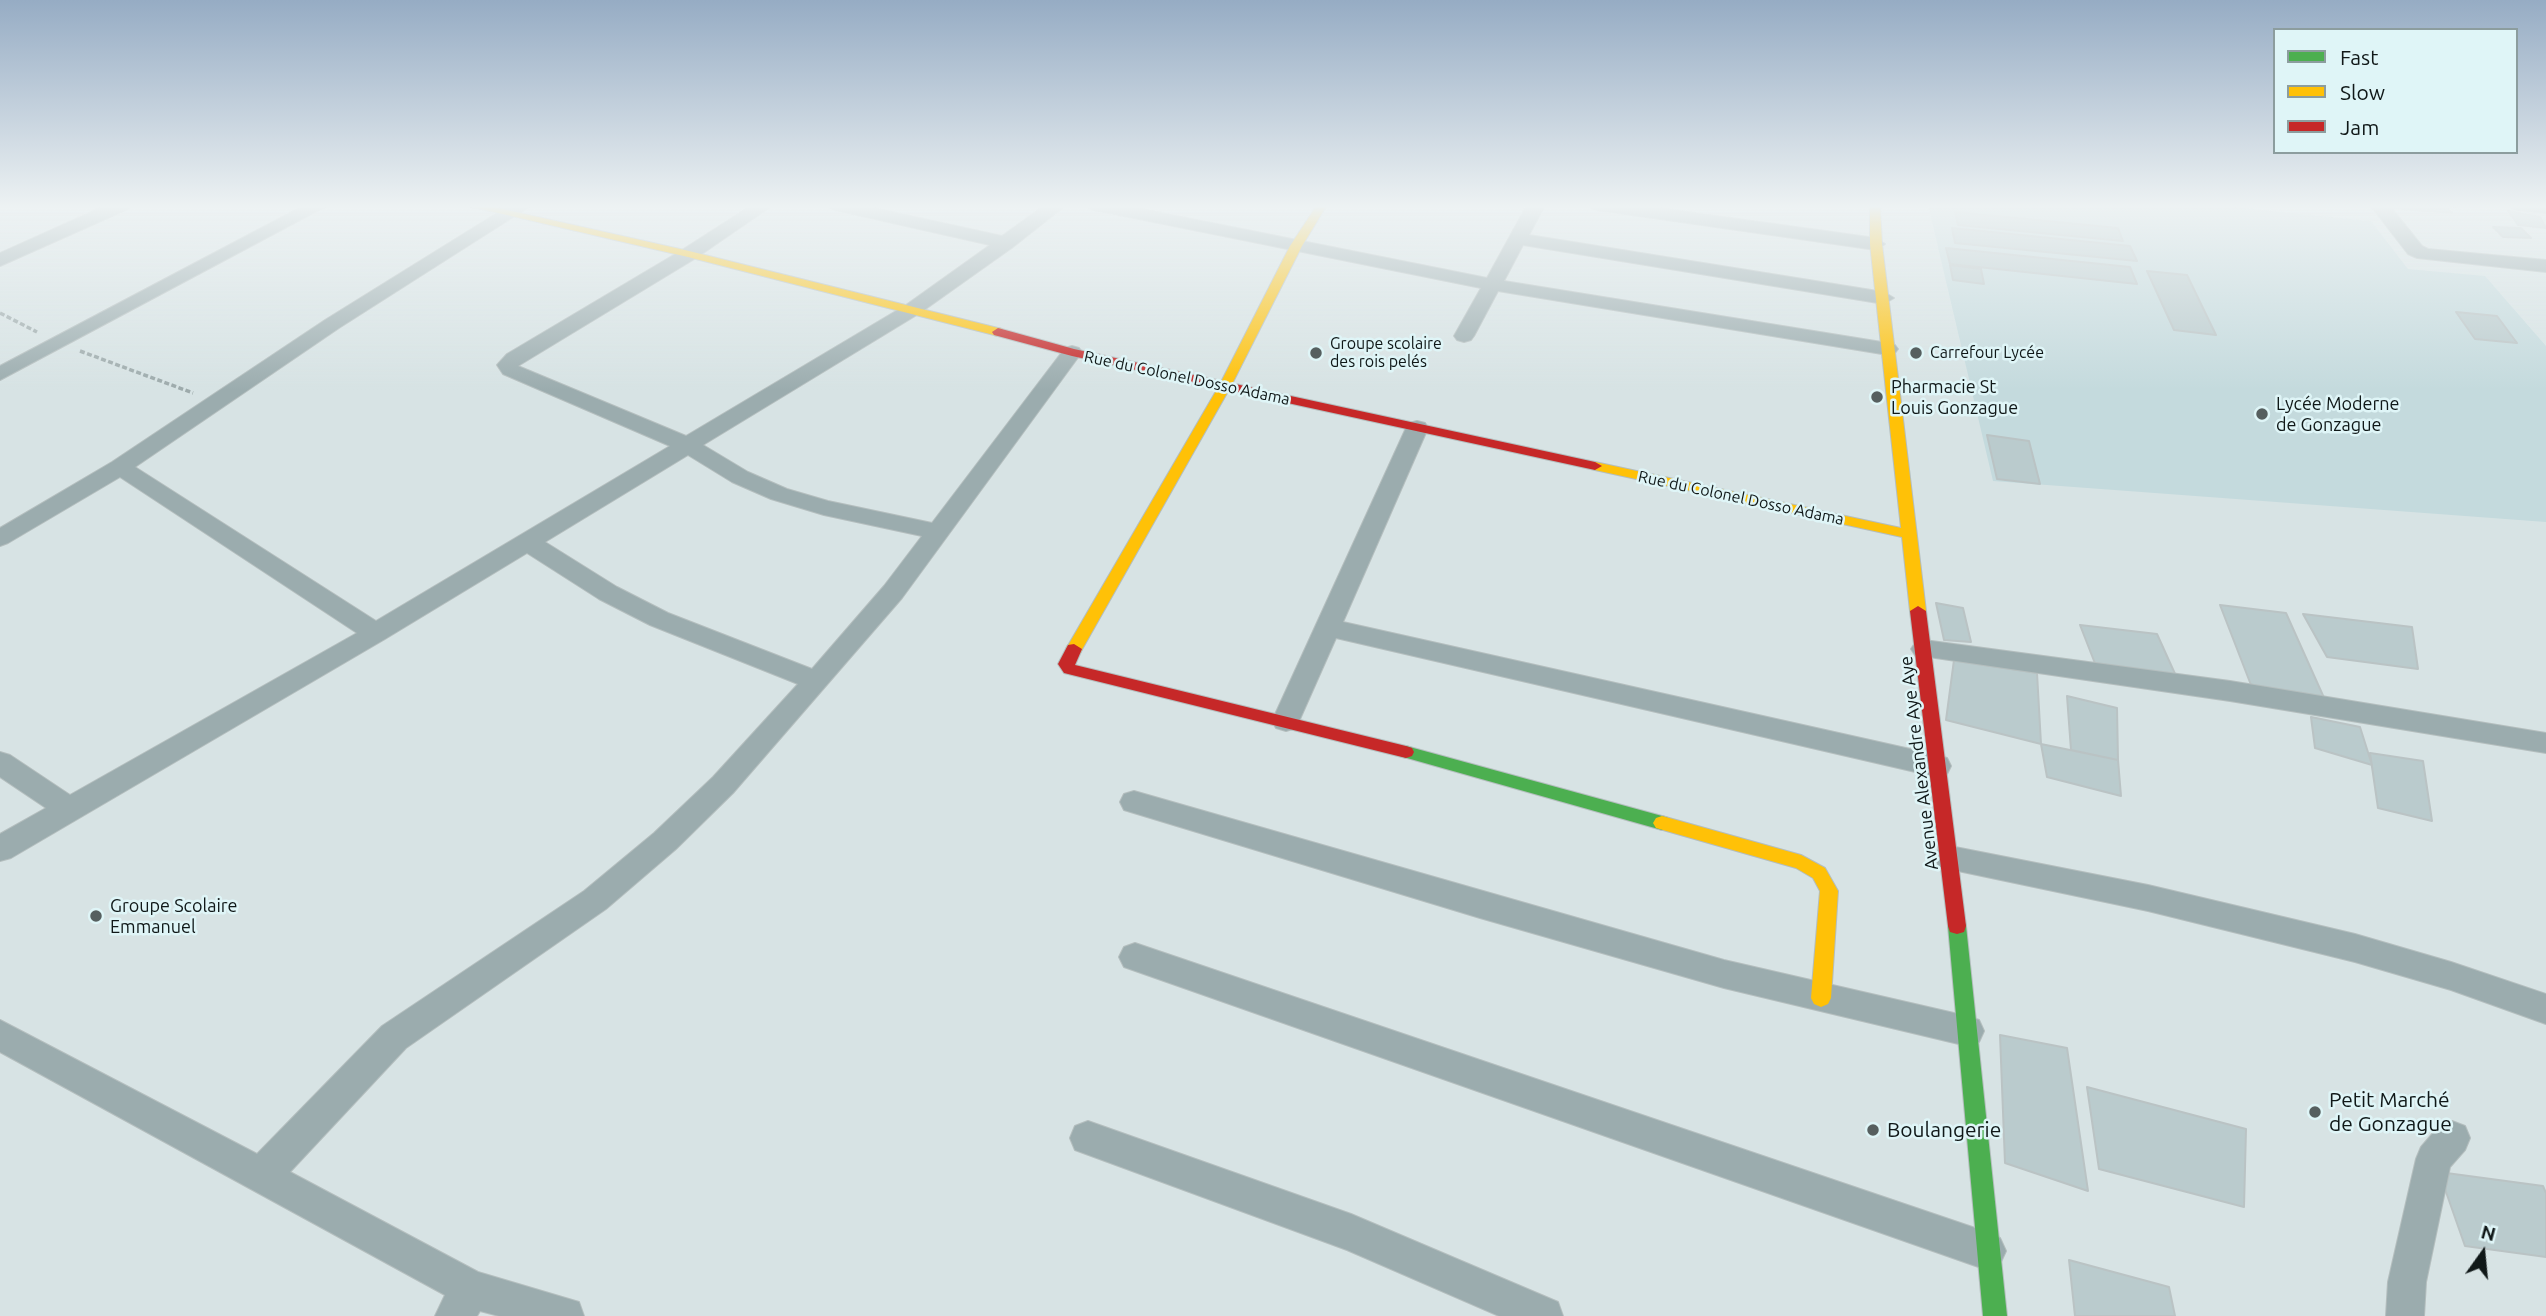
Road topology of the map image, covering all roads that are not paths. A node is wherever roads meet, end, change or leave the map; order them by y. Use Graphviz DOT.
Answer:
graph roads {
  1 [pos="203,266"];
  2 [pos="425,266"];
  3 [pos="669,266"];
  4 [pos="740,266"];
  5 [pos="974,266"];
  6 [pos="1286,266"];
  7 [pos="1400,266"];
  8 [pos="1502,266"];
  9 [pos="1689,266"];
  10 [pos="1879,266"];
  11 [pos="1490,284"];
  12 [pos="1884,298"];
  13 [pos="913,309"];
  14 [pos="1464,336"];
  15 [pos="1888,349"];
  16 [pos="1072,352"];
  17 [pos="0,374"];
  18 [pos="1225,386"];
  19 [pos="1417,428"];
  20 [pos="687,445"];
  21 [pos="120,467"];
  22 [pos="937,532"];
  23 [pos="1908,534"];
  24 [pos="0,538"];
  25 [pos="527,542"];
  26 [pos="1328,627"];
  27 [pos="376,633"];
  28 [pos="1924,649"];
  29 [pos="817,681"];
  30 [pos="1286,721"];
  31 [pos="2546,743"];
  32 [pos="0,763"];
  33 [pos="1937,766"];
  34 [pos="1134,802"];
  35 [pos="69,809"];
  36 [pos="0,849"];
  37 [pos="1950,858"];
  38 [pos="1135,957"];
  39 [pos="1821,998"];
  40 [pos="2546,1009"];
  41 [pos="1967,1031"];
  42 [pos="0,1035"];
  43 [pos="1088,1138"];
  44 [pos="2452,1138"];
  45 [pos="261,1176"];
  46 [pos="1987,1251"];
  47 [pos="463,1303"];
  48 [pos="565,1316"];
  49 [pos="1544,1316"];
  50 [pos="1995,1316"];
  51 [pos="2405,1316"];
  1 -- 17 [label="street"];
  2 -- 21 [label="street"];
  3 -- 20 [label="street"];
  4 -- 13 [label="street, Rue du Colonel Dosso Adama"];
  5 -- 13 [label="street"];
  6 -- 18 [label="street"];
  7 -- 11 [label="street"];
  8 -- 11 [label="street"];
  9 -- 12 [label="street"];
  10 -- 12 [label="street, Avenue Alexandre Aye Aye"];
  11 -- 14 [label="street"];
  11 -- 15 [label="street"];
  12 -- 15 [label="street, Avenue Alexandre Aye Aye"];
  13 -- 16 [label="street, Rue du Colonel Dosso Adama"];
  13 -- 20 [label="street"];
  15 -- 23 [label="street, Avenue Alexandre Aye Aye"];
  16 -- 18 [label="street, Rue du Colonel Dosso Adama"];
  16 -- 22 [label="street"];
  18 -- 19 [label="street, Rue du Colonel Dosso Adama"];
  18 -- 30 [label="street"];
  19 -- 23 [label="street, Rue du Colonel Dosso Adama"];
  19 -- 26 [label="street"];
  20 -- 22 [label="street"];
  20 -- 25 [label="street"];
  21 -- 24 [label="street"];
  21 -- 27 [label="street"];
  22 -- 29 [label="street"];
  23 -- 28 [label="street, Avenue Alexandre Aye Aye"];
  25 -- 27 [label="street"];
  25 -- 29 [label="street"];
  26 -- 30 [label="street"];
  26 -- 33 [label="street"];
  27 -- 35 [label="street"];
  28 -- 31 [label="street"];
  28 -- 33 [label="street, Avenue Alexandre Aye Aye"];
  29 -- 45 [label="street"];
  30 -- 39 [label="street"];
  32 -- 35 [label="street"];
  33 -- 37 [label="street, Avenue Alexandre Aye Aye"];
  34 -- 39 [label="street"];
  35 -- 36 [label="street"];
  37 -- 40 [label="street"];
  37 -- 41 [label="street, Avenue Alexandre Aye Aye"];
  38 -- 46 [label="street"];
  39 -- 41 [label="street"];
  41 -- 46 [label="street, Avenue Alexandre Aye Aye"];
  42 -- 45 [label="street"];
  43 -- 49 [label="street"];
  44 -- 51 [label="street"];
  45 -- 47 [label="street"];
  46 -- 50 [label="street, Avenue Alexandre Aye Aye"];
  47 -- 48 [label="street"];
}
